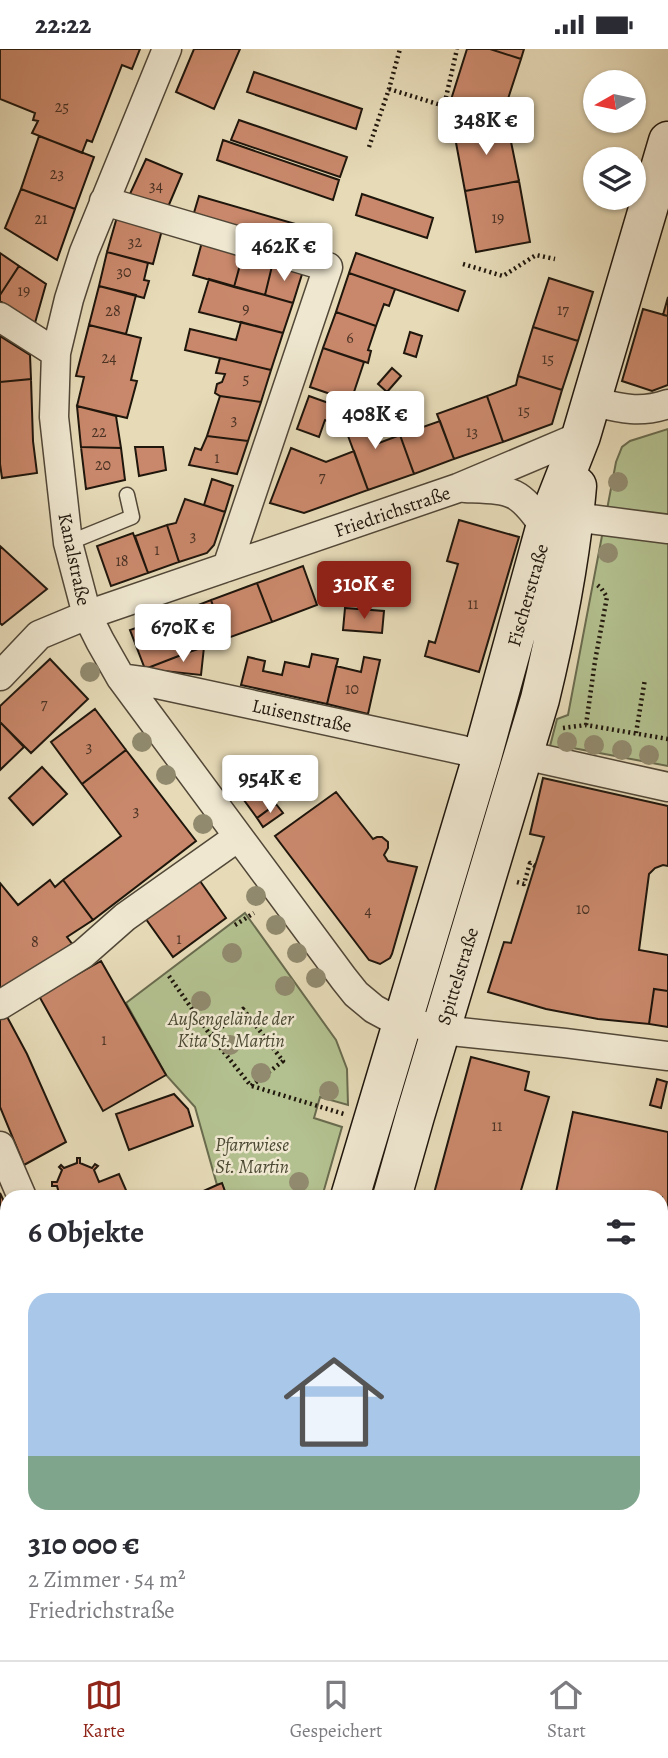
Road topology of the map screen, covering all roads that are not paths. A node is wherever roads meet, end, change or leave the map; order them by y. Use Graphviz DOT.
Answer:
graph roads {
  1 [pos="167,49"];
  2 [pos="668,141"];
  3 [pos="104,201"];
  4 [pos="0,317"];
  5 [pos="55,353"];
  6 [pos="668,404"];
  7 [pos="586,418"];
  8 [pos="458,488"];
  9 [pos="127,495"];
  10 [pos="560,522"];
  11 [pos="668,529"];
  12 [pos="68,543"];
  13 [pos="227,567"];
  14 [pos="87,615"];
  15 [pos="3,666"];
  16 [pos="121,678"];
  17 [pos="524,755"];
  18 [pos="482,757"];
  19 [pos="668,787"];
  20 [pos="238,837"];
  21 [pos="0,1005"];
  22 [pos="404,1021"];
  23 [pos="441,1030"];
  24 [pos="668,1056"];
  25 [pos="0,1146"];
  26 [pos="19,1190"];
  27 [pos="352,1190"];
  28 [pos="394,1190"];
  1 -- 3 [label="street, Kanalstraße"];
  2 -- 7 [label="main road, Fischerstraße"];
  3 -- 5 [label="street, Kanalstraße"];
  3 -- 13 [label="street"];
  4 -- 5 [label="street"];
  5 -- 12 [label="street, Kanalstraße"];
  6 -- 7 [label="street"];
  7 -- 8 [label="street, Friedrichstraße"];
  7 -- 10 [label="main road, Fischerstraße"];
  8 -- 10 [label="street, Friedrichstraße"];
  8 -- 13 [label="street, Friedrichstraße"];
  9 -- 12 [label="lane"];
  10 -- 11 [label="street"];
  10 -- 17 [label="main road, Fischerstraße"];
  10 -- 18 [label="main road, Fischerstraße"];
  12 -- 14 [label="street, Kanalstraße"];
  13 -- 14 [label="street, Friedrichstraße"];
  14 -- 15 [label="street, Friedrichstraße"];
  14 -- 16 [label="street, Kanalstraße"];
  16 -- 18 [label="street, Luisenstraße"];
  16 -- 20 [label="street, Kanalstraße"];
  17 -- 19 [label="street"];
  17 -- 23 [label="main road, Spittelstraße"];
  18 -- 22 [label="main road, Spittelstraße"];
  20 -- 21 [label="street"];
  20 -- 22 [label="street, Kanalstraße"];
  22 -- 23 [label="street, Kanalstraße"];
  22 -- 27 [label="main road, Spittelstraße"];
  23 -- 24 [label="street, Kanalstraße"];
  23 -- 28 [label="main road, Spittelstraße"];
  25 -- 26 [label="street"];
}
